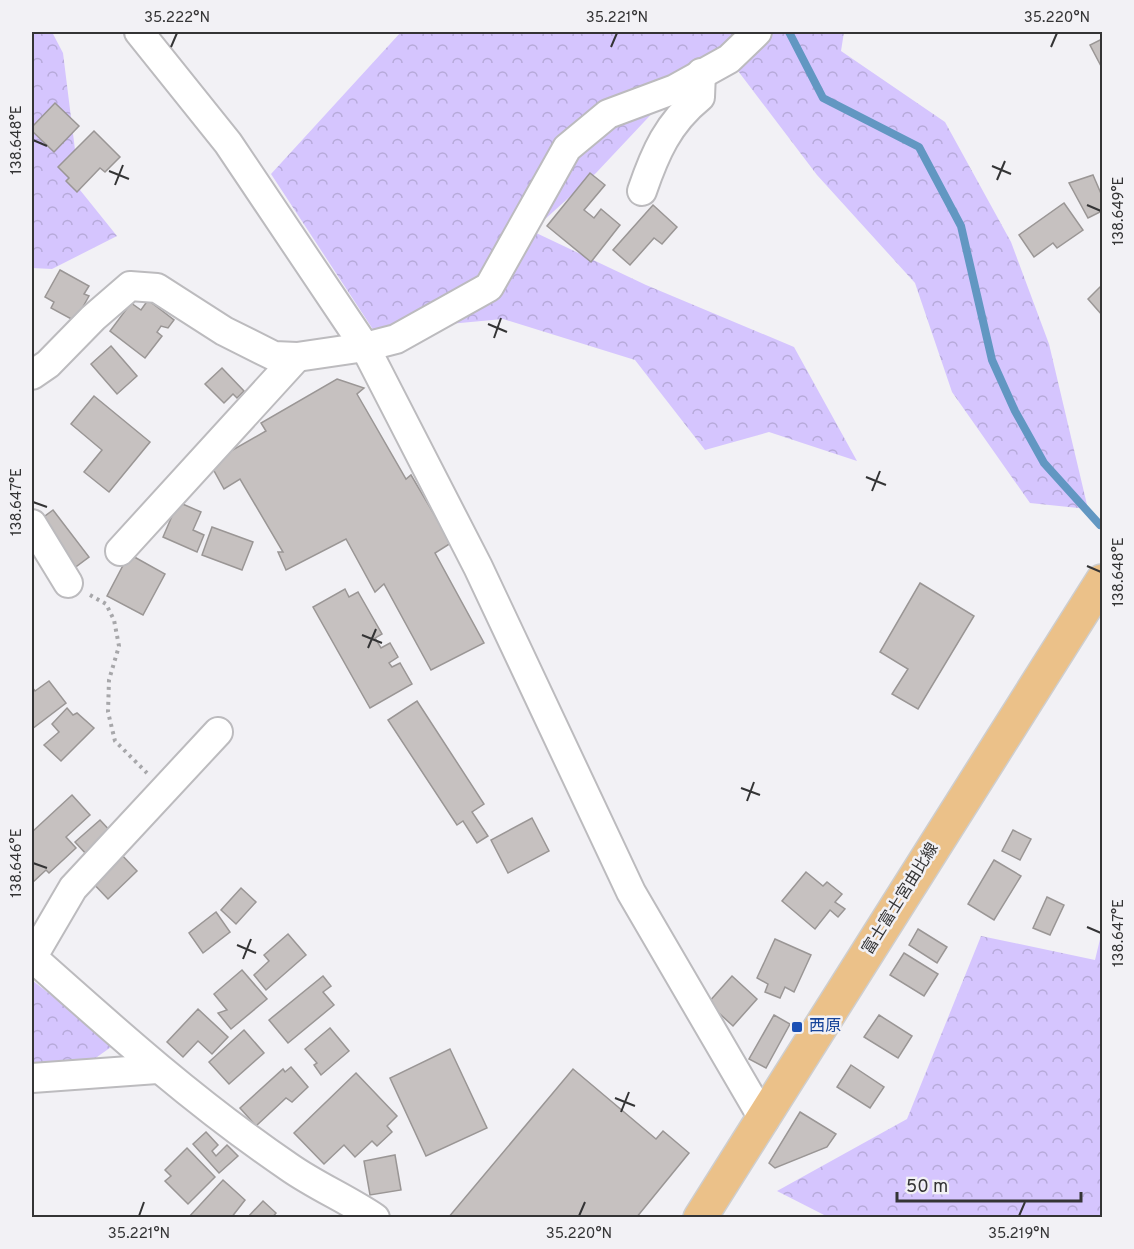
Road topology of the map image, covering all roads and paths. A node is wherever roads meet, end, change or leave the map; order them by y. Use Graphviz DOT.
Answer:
graph roads {
  1 [pos="139,32"];
  2 [pos="757,32"];
  3 [pos="701,73"];
  4 [pos="642,191"];
  5 [pos="365,347"];
  6 [pos="297,357"];
  7 [pos="32,375"];
  8 [pos="32,524"];
  9 [pos="120,551"];
  10 [pos="1102,581"];
  11 [pos="68,583"];
  12 [pos="218,732"];
  13 [pos="164,789"];
  14 [pos="32,958"];
  15 [pos="157,1069"];
  16 [pos="32,1078"];
  17 [pos="764,1120"];
  18 [pos="375,1218"];
  19 [pos="700,1218"];
  1 -- 5 [label="street"];
  2 -- 3 [label="street"];
  3 -- 4 [label="street"];
  3 -- 5 [label="street"];
  5 -- 6 [label="street"];
  5 -- 17 [label="street"];
  6 -- 7 [label="street"];
  6 -- 9 [label="street"];
  8 -- 11 [label="street"];
  10 -- 17 [label="main road, 富士富士宮由比線"];
  11 -- 13 [label="path"];
  12 -- 13 [label="street"];
  13 -- 14 [label="street"];
  14 -- 15 [label="street"];
  15 -- 16 [label="street"];
  15 -- 18 [label="street"];
  17 -- 19 [label="main road, 富士富士宮由比線"];
}
